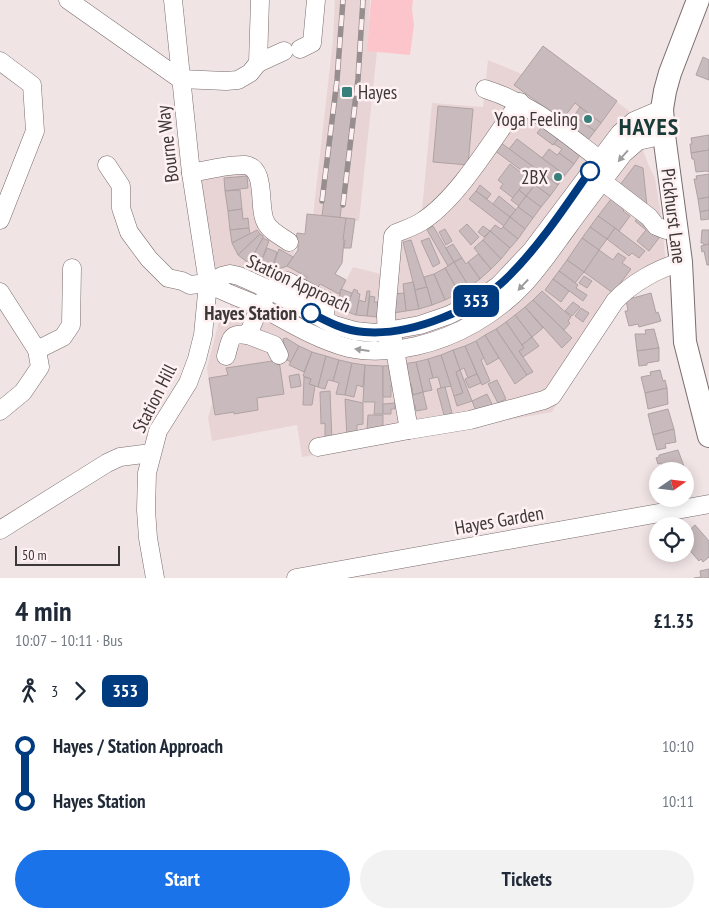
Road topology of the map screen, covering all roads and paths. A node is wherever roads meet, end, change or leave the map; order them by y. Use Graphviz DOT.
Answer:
graph roads {
  1 [pos="68,0"];
  2 [pos="173,0"];
  3 [pos="260,0"];
  4 [pos="316,0"];
  5 [pos="698,0"];
  6 [pos="0,62"];
  7 [pos="258,63"];
  8 [pos="180,79"];
  9 [pos="486,89"];
  10 [pos="520,102"];
  11 [pos="662,109"];
  12 [pos="664,135"];
  13 [pos="599,159"];
  14 [pos="107,165"];
  15 [pos="191,173"];
  16 [pos="602,181"];
  17 [pos="0,220"];
  18 [pos="677,228"];
  19 [pos="289,242"];
  20 [pos="681,262"];
  21 [pos="72,268"];
  22 [pos="208,283"];
  23 [pos="270,290"];
  24 [pos="0,292"];
  25 [pos="261,307"];
  26 [pos="387,332"];
  27 [pos="248,335"];
  28 [pos="398,349"];
  29 [pos="37,350"];
  30 [pos="279,355"];
  31 [pos="226,356"];
  32 [pos="0,411"];
  33 [pos="409,430"];
  34 [pos="709,436"];
  35 [pos="318,447"];
  36 [pos="151,453"];
  37 [pos="709,504"];
  38 [pos="0,530"];
  39 [pos="155,578"];
  40 [pos="296,578"];
  1 -- 8 [label="street"];
  2 -- 8 [label="street, Bourne Way"];
  3 -- 7 [label="street"];
  4 -- 7 [label="street"];
  5 -- 11 [label="main road, Pickhurst Lane"];
  6 -- 17 [label="street"];
  7 -- 8 [label="street"];
  8 -- 15 [label="street, Bourne Way"];
  9 -- 10 [label="street"];
  10 -- 13 [label="street"];
  10 -- 26 [label="street"];
  11 -- 12 [label="main road, Pickhurst Lane"];
  11 -- 13 [label="street, Station Approach"];
  12 -- 16 [label="street, Station Approach, one-way"];
  12 -- 18 [label="main road, Pickhurst Lane"];
  13 -- 16 [label="street"];
  13 -- 26 [label="street, Station Approach"];
  14 -- 22 [label="street"];
  15 -- 19 [label="street"];
  15 -- 22 [label="street, Bourne Way"];
  16 -- 18 [label="street"];
  16 -- 28 [label="street, Station Approach, one-way"];
  18 -- 20 [label="main road, Pickhurst Lane"];
  20 -- 33 [label="street"];
  20 -- 34 [label="main road, Pickhurst Lane"];
  21 -- 29 [label="street"];
  22 -- 23 [label="street, Station Approach"];
  22 -- 25 [label="street, Station Approach"];
  22 -- 36 [label="street, Station Hill"];
  23 -- 25 [label="street"];
  23 -- 26 [label="street, Station Approach"];
  24 -- 29 [label="street"];
  25 -- 27 [label="street"];
  28 -- 25 [label="street, Station Approach, one-way"];
  26 -- 28 [label="street"];
  27 -- 30 [label="street"];
  27 -- 31 [label="street"];
  28 -- 33 [label="street"];
  29 -- 32 [label="street"];
  33 -- 35 [label="street"];
  36 -- 38 [label="street, Station Hill"];
  36 -- 39 [label="street"];
  37 -- 40 [label="street, Hayes Garden"];
}
